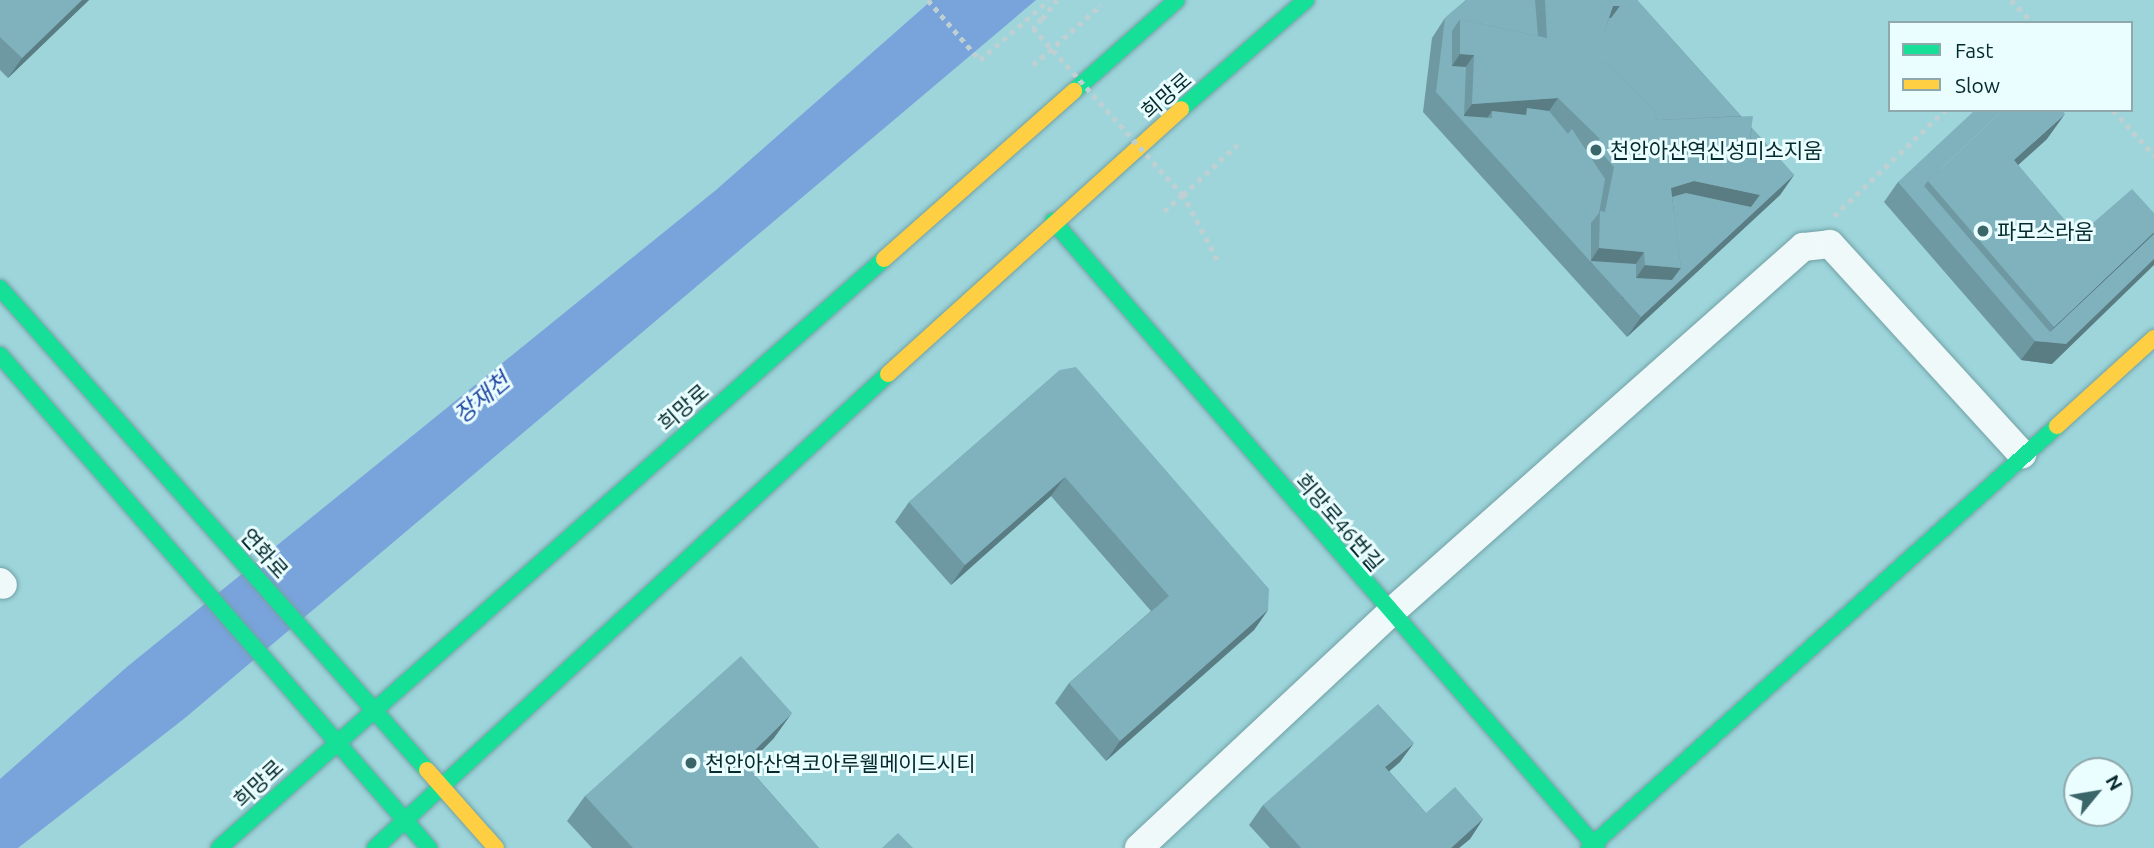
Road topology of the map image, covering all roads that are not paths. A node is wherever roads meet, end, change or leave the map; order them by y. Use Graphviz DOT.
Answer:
graph roads {
  1 [pos="1177,0"];
  2 [pos="1306,0"];
  3 [pos="1053,221"];
  4 [pos="0,288"];
  5 [pos="2154,338"];
  6 [pos="0,355"];
  7 [pos="2022,454"];
  8 [pos="1390,612"];
  9 [pos="374,708"];
  10 [pos="335,740"];
  11 [pos="443,787"];
  12 [pos="404,821"];
  13 [pos="1593,847"];
  14 [pos="219,848"];
  15 [pos="375,848"];
  16 [pos="429,848"];
  17 [pos="496,848"];
  18 [pos="1139,848"];
  1 -- 9 [label="street, 희망로"];
  2 -- 3 [label="street, 희망로"];
  3 -- 8 [label="street, 희망로46번길"];
  3 -- 11 [label="street, 희망로"];
  4 -- 9 [label="street, 연화로"];
  5 -- 7 [label="street"];
  6 -- 10 [label="street"];
  7 -- 8 [label="street"];
  7 -- 13 [label="street"];
  8 -- 13 [label="street, 희망로46번길"];
  8 -- 18 [label="street"];
  9 -- 10 [label="street, 희망로"];
  9 -- 11 [label="street, 연화로"];
  10 -- 12 [label="street"];
  10 -- 14 [label="street, 희망로"];
  11 -- 12 [label="street, 희망로"];
  11 -- 17 [label="street, 연화로"];
  12 -- 15 [label="street, 희망로"];
  12 -- 16 [label="street"];
}
